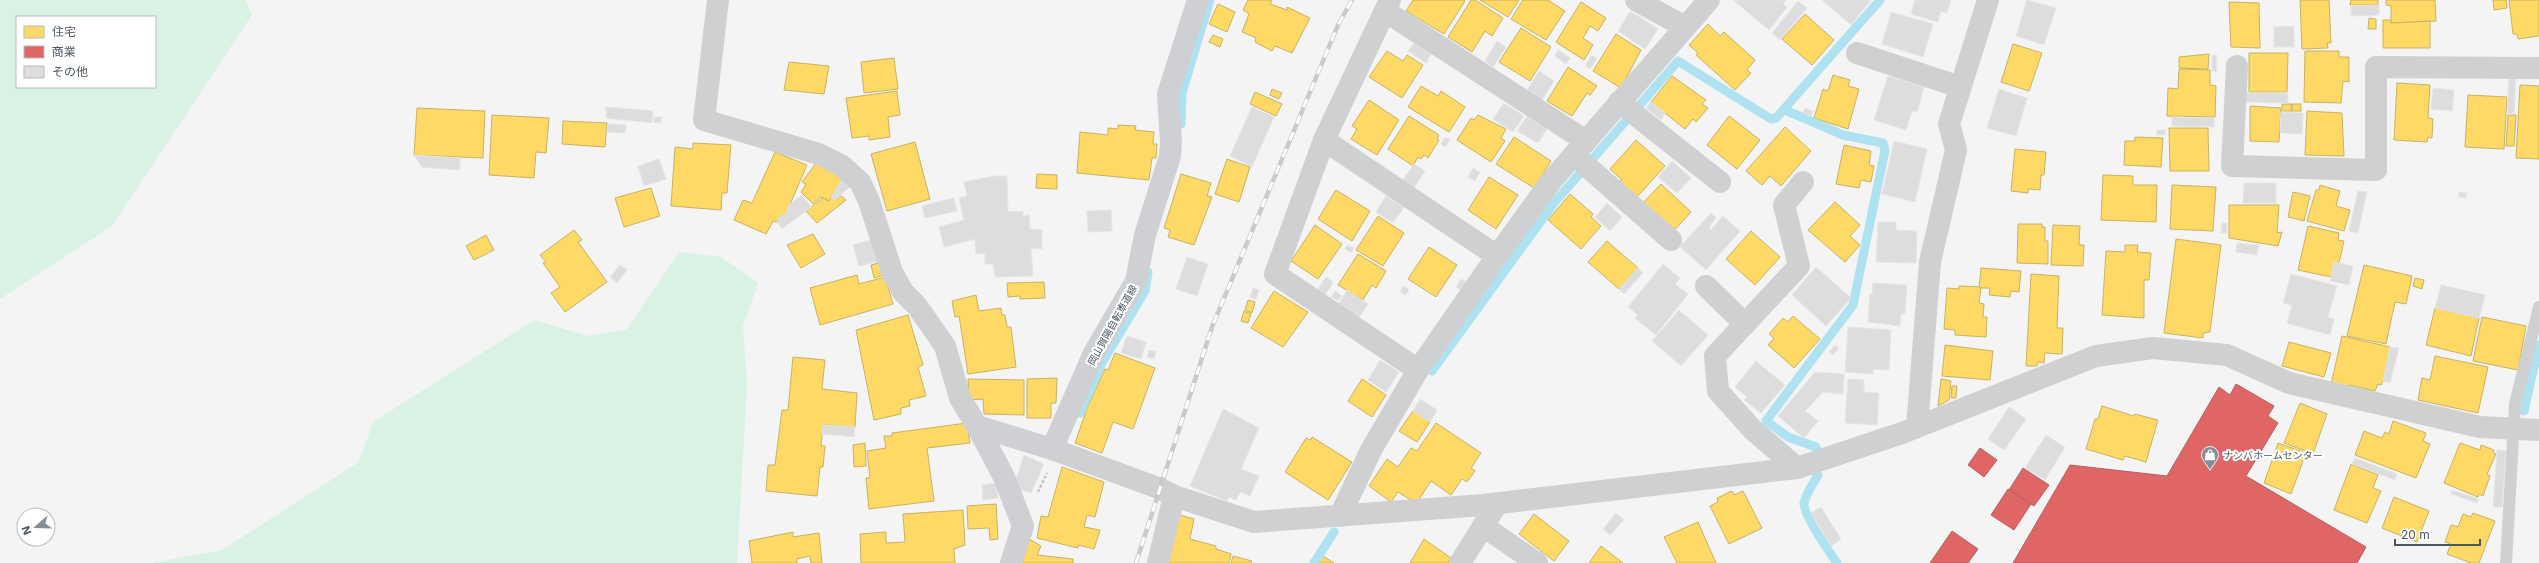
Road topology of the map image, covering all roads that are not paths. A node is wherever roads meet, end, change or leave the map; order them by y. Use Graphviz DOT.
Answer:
graph roads {
  1 [pos="718,0"];
  2 [pos="1198,0"];
  3 [pos="1636,0"];
  4 [pos="1709,0"];
  5 [pos="1988,0"];
  6 [pos="1388,6"];
  7 [pos="1685,27"];
  8 [pos="1857,53"];
  9 [pos="2237,66"];
  10 [pos="2539,68"];
  11 [pos="1960,87"];
  12 [pos="1629,110"];
  13 [pos="1324,140"];
  14 [pos="1583,157"];
  15 [pos="1720,182"];
  16 [pos="1803,182"];
  17 [pos="1671,240"];
  18 [pos="1497,256"];
  19 [pos="1706,286"];
  20 [pos="2539,307"];
  21 [pos="1745,324"];
  22 [pos="1418,370"];
  23 [pos="977,426"];
  24 [pos="1917,427"];
  25 [pos="2514,429"];
  26 [pos="2539,430"];
  27 [pos="1052,449"];
  28 [pos="1797,468"];
  29 [pos="1174,496"];
  30 [pos="1496,504"];
  31 [pos="1340,516"];
  32 [pos="1483,526"];
  33 [pos="1011,563"];
  34 [pos="1158,563"];
  35 [pos="1460,563"];
  36 [pos="1537,563"];
  37 [pos="2506,563"];
  1 -- 23 [label="street"];
  2 -- 27 [label="main road, 岡山賀陽自転車道線"];
  3 -- 7 [label="street"];
  4 -- 7 [label="street"];
  5 -- 11 [label="street"];
  6 -- 13 [label="street"];
  6 -- 14 [label="street"];
  7 -- 12 [label="street"];
  8 -- 11 [label="street"];
  9 -- 10 [label="street"];
  11 -- 24 [label="street"];
  12 -- 14 [label="street"];
  12 -- 15 [label="street"];
  13 -- 18 [label="street"];
  13 -- 22 [label="street"];
  14 -- 17 [label="street"];
  14 -- 18 [label="street"];
  16 -- 21 [label="street"];
  18 -- 22 [label="street"];
  19 -- 21 [label="street"];
  20 -- 25 [label="lane"];
  21 -- 28 [label="street"];
  22 -- 31 [label="street"];
  23 -- 27 [label="main road"];
  23 -- 33 [label="main road"];
  24 -- 25 [label="street"];
  24 -- 28 [label="street"];
  25 -- 26 [label="street"];
  25 -- 37 [label="lane"];
  27 -- 29 [label="street"];
  28 -- 30 [label="street"];
  29 -- 31 [label="street"];
  29 -- 34 [label="street"];
  30 -- 31 [label="street"];
  30 -- 32 [label="street"];
  32 -- 35 [label="street"];
  32 -- 36 [label="street"];
}
